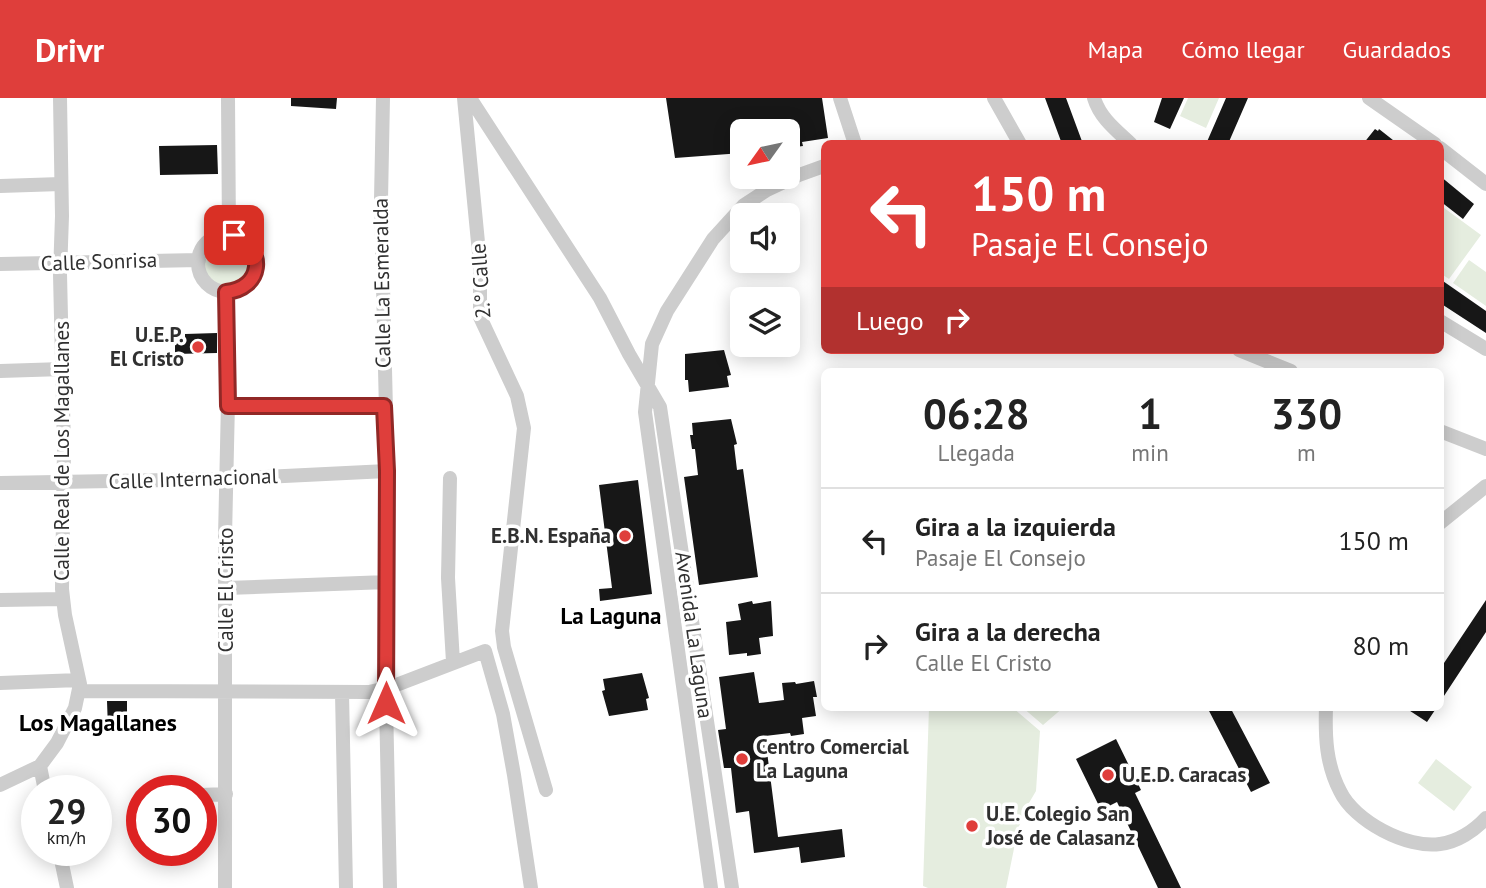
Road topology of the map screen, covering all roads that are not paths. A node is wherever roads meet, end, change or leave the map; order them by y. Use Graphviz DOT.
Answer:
graph roads {
  1 [pos="60,98"];
  2 [pos="228,98"];
  3 [pos="383,98"];
  4 [pos="464,98"];
  5 [pos="470,98"];
  6 [pos="994,98"];
  7 [pos="1094,98"];
  8 [pos="1369,98"];
  9 [pos="845,100"];
  10 [pos="854,140"];
  11 [pos="1018,140"];
  12 [pos="1127,140"];
  13 [pos="1429,140"];
  14 [pos="1444,151"];
  15 [pos="821,167"];
  16 [pos="61,184"];
  17 [pos="1486,184"];
  18 [pos="0,186"];
  19 [pos="229,235"];
  20 [pos="199,260"];
  21 [pos="0,264"];
  22 [pos="60,264"];
  23 [pos="226,292"];
  24 [pos="1444,323"];
  25 [pos="1486,349"];
  26 [pos="1249,354"];
  27 [pos="1284,368"];
  28 [pos="63,369"];
  29 [pos="0,371"];
  30 [pos="649,385"];
  31 [pos="228,406"];
  32 [pos="384,406"];
  33 [pos="1444,433"];
  34 [pos="1486,449"];
  35 [pos="387,471"];
  36 [pos="450,478"];
  37 [pos="226,479"];
  38 [pos="63,482"];
  39 [pos="0,483"];
  40 [pos="1486,486"];
  41 [pos="1444,520"];
  42 [pos="387,582"];
  43 [pos="226,588"];
  44 [pos="63,598"];
  45 [pos="0,600"];
  46 [pos="453,662"];
  47 [pos="0,683"];
  48 [pos="80,685"];
  49 [pos="387,689"];
  50 [pos="225,691"];
  51 [pos="342,693"];
  52 [pos="1326,711"];
  53 [pos="40,766"];
  54 [pos="42,775"];
  55 [pos="0,785"];
  56 [pos="546,790"];
  57 [pos="217,794"];
  58 [pos="226,794"];
  59 [pos="1486,818"];
  60 [pos="62,866"];
  61 [pos="67,888"];
  62 [pos="225,888"];
  63 [pos="345,888"];
  64 [pos="390,888"];
  65 [pos="530,888"];
  66 [pos="711,888"];
  67 [pos="732,888"];
  1 -- 16 [label="street, Calle Real de Los Magallanes"];
  2 -- 19 [label="street"];
  3 -- 32 [label="street, Calle La Esmeralda"];
  4 -- 56 [label="street, 2.° Calle"];
  5 -- 30 [label="street, Avenida La Laguna"];
  6 -- 11 [label="street"];
  7 -- 12 [label="street"];
  8 -- 13 [label="street"];
  9 -- 10 [label="street"];
  14 -- 17 [label="street"];
  15 -- 30 [label="street, Avenida La Laguna"];
  16 -- 18 [label="street"];
  16 -- 22 [label="street, Calle Real de Los Magallanes"];
  19 -- 20 [label="street"];
  19 -- 23 [label="street"];
  20 -- 22 [label="street, Calle Sonrisa"];
  20 -- 23 [label="street"];
  21 -- 22 [label="street, Calle Sonrisa"];
  22 -- 28 [label="street, Calle Real de Los Magallanes"];
  23 -- 31 [label="street, Calle El Cristo"];
  24 -- 25 [label="street"];
  26 -- 27 [label="street"];
  28 -- 29 [label="street"];
  28 -- 38 [label="street, Calle Real de Los Magallanes"];
  30 -- 66 [label="street, Avenida La Laguna"];
  30 -- 67 [label="street, Avenida La Laguna"];
  31 -- 32 [label="street"];
  31 -- 37 [label="street, Calle El Cristo"];
  32 -- 35 [label="street, Calle La Esmeralda"];
  33 -- 34 [label="street"];
  35 -- 37 [label="street, Calle Internacional"];
  35 -- 42 [label="street, Calle La Esmeralda"];
  36 -- 46 [label="street"];
  37 -- 38 [label="street, Calle Internacional"];
  37 -- 43 [label="street, Calle El Cristo"];
  38 -- 39 [label="street, Calle Internacional"];
  38 -- 44 [label="street, Calle Real de Los Magallanes"];
  40 -- 41 [label="street"];
  42 -- 43 [label="street"];
  42 -- 49 [label="street, Calle La Esmeralda"];
  43 -- 50 [label="street, Calle El Cristo"];
  44 -- 45 [label="street"];
  44 -- 48 [label="street, Calle Real de Los Magallanes"];
  46 -- 49 [label="street"];
  46 -- 65 [label="street"];
  47 -- 48 [label="street"];
  48 -- 50 [label="street"];
  48 -- 53 [label="street"];
  49 -- 51 [label="street"];
  49 -- 64 [label="street, Calle La Esmeralda"];
  50 -- 51 [label="street"];
  50 -- 58 [label="street, Calle El Cristo"];
  51 -- 63 [label="street"];
  52 -- 59 [label="street"];
  53 -- 54 [label="street"];
  53 -- 55 [label="street"];
  57 -- 58 [label="street"];
  58 -- 62 [label="street, Calle El Cristo"];
  60 -- 61 [label="street"];
}
